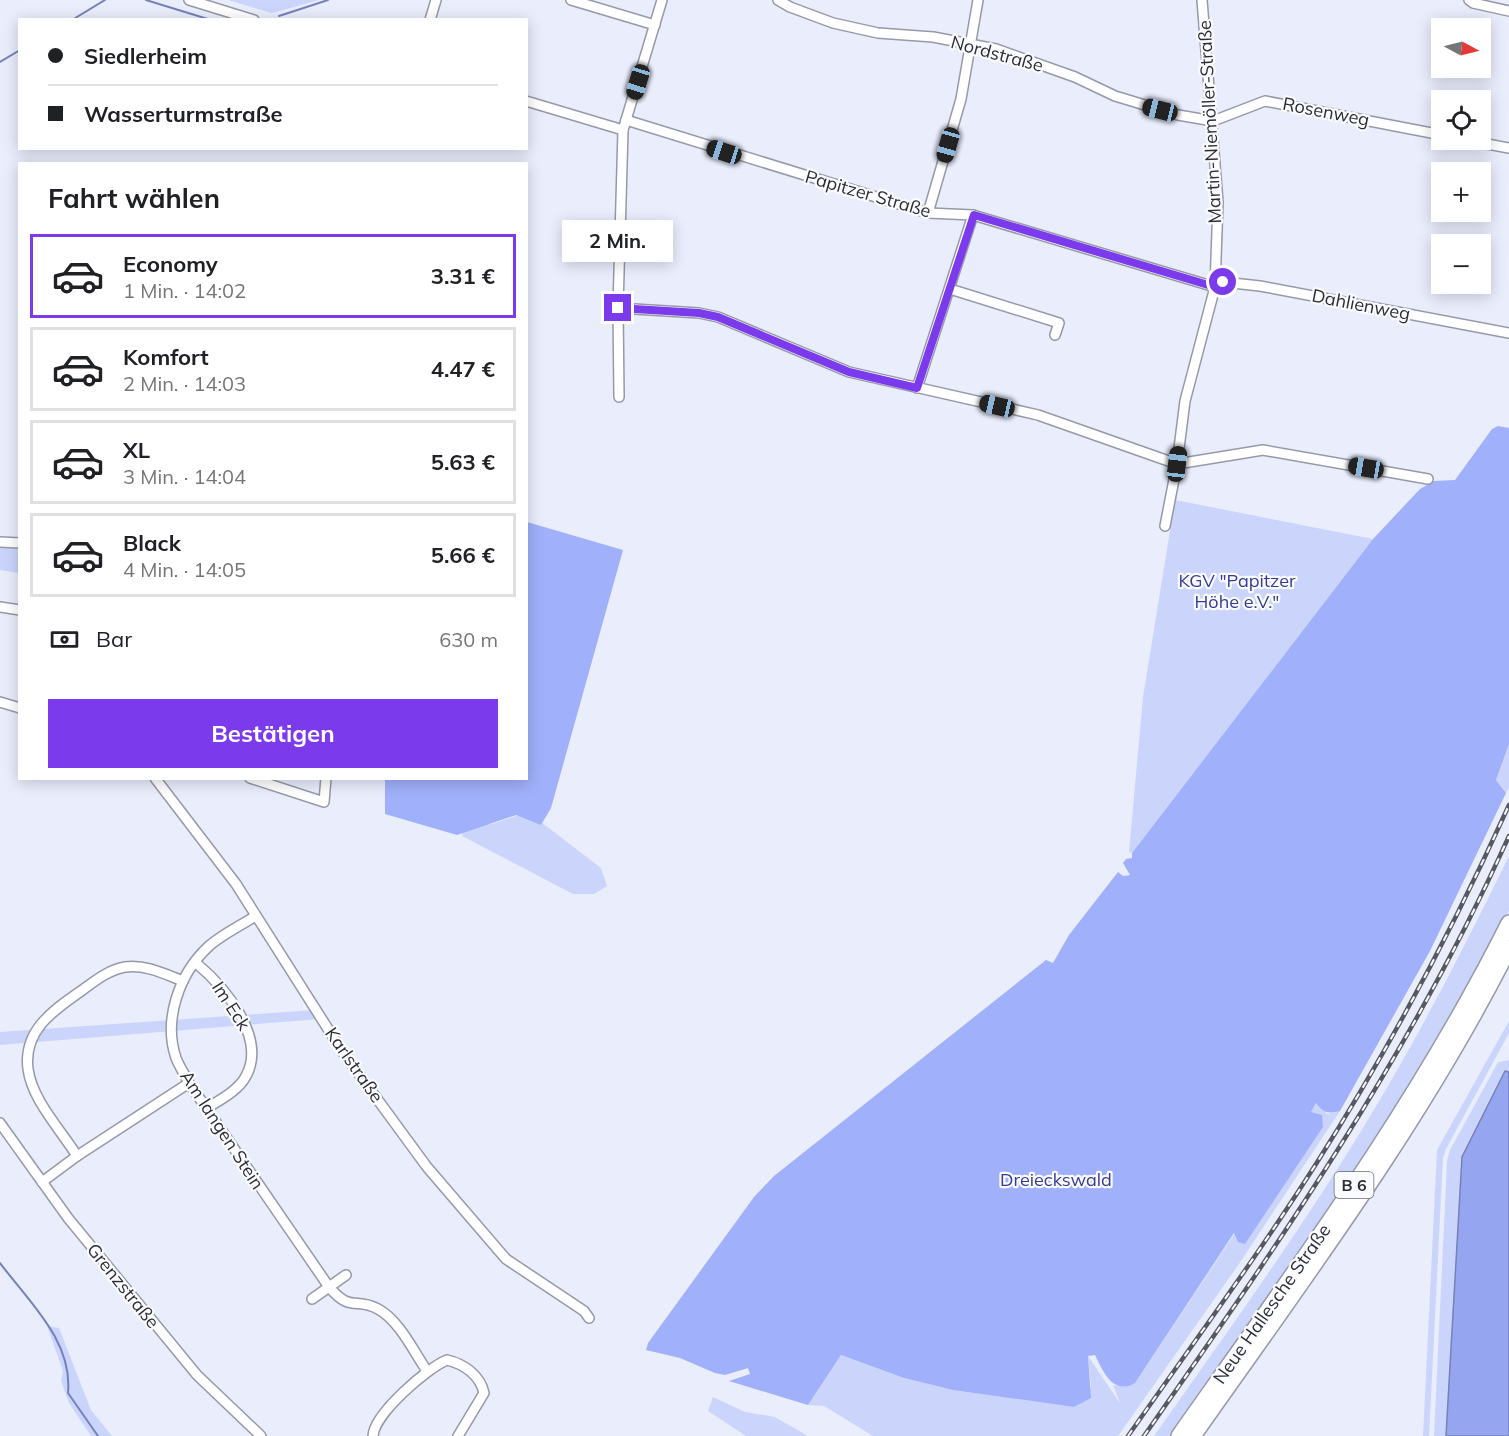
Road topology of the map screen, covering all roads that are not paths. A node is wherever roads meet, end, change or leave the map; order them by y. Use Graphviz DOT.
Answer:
graph roads {
  1 [pos="189,0"];
  2 [pos="436,0"];
  3 [pos="571,0"];
  4 [pos="662,0"];
  5 [pos="778,0"];
  6 [pos="978,0"];
  7 [pos="1202,0"];
  8 [pos="1469,0"];
  9 [pos="1481,2"];
  10 [pos="1509,10"];
  11 [pos="248,18"];
  12 [pos="431,18"];
  13 [pos="656,25"];
  14 [pos="969,43"];
  15 [pos="528,103"];
  16 [pos="626,120"];
  17 [pos="1213,121"];
  18 [pos="623,130"];
  19 [pos="1431,133"];
  20 [pos="1491,145"];
  21 [pos="1509,148"];
  22 [pos="928,213"];
  23 [pos="974,215"];
  24 [pos="1215,287"];
  25 [pos="950,289"];
  26 [pos="618,308"];
  27 [pos="1509,333"];
  28 [pos="1055,335"];
  29 [pos="917,388"];
  30 [pos="619,397"];
  31 [pos="1177,464"];
  32 [pos="1428,479"];
  33 [pos="1165,525"];
  34 [pos="0,542"];
  35 [pos="18,543"];
  36 [pos="0,607"];
  37 [pos="18,610"];
  38 [pos="0,702"];
  39 [pos="18,707"];
  40 [pos="157,780"];
  41 [pos="256,780"];
  42 [pos="327,780"];
  43 [pos="254,917"];
  44 [pos="1509,923"];
  45 [pos="1509,948"];
  46 [pos="196,963"];
  47 [pos="183,981"];
  48 [pos="189,1083"];
  49 [pos="207,1108"];
  50 [pos="0,1123"];
  51 [pos="77,1156"];
  52 [pos="42,1182"];
  53 [pos="346,1275"];
  54 [pos="329,1287"];
  55 [pos="312,1299"];
  56 [pos="589,1318"];
  57 [pos="427,1371"];
  58 [pos="261,1436"];
  59 [pos="372,1436"];
  60 [pos="458,1436"];
  61 [pos="1179,1436"];
  62 [pos="1193,1436"];
  1 -- 11 [label="street"];
  2 -- 12 [label="street"];
  3 -- 13 [label="street"];
  4 -- 13 [label="street"];
  5 -- 14 [label="street, Nordstraße"];
  6 -- 14 [label="street"];
  7 -- 17 [label="street, Martin-Niemöller-Straße"];
  8 -- 9 [label="street"];
  9 -- 10 [label="street"];
  13 -- 16 [label="street"];
  14 -- 17 [label="street, Nordstraße"];
  14 -- 22 [label="street"];
  15 -- 18 [label="street"];
  16 -- 18 [label="street"];
  16 -- 22 [label="street, Papitzer Straße"];
  17 -- 19 [label="street, Rosenweg"];
  17 -- 24 [label="street, Martin-Niemöller-Straße"];
  18 -- 26 [label="street"];
  20 -- 21 [label="street"];
  22 -- 23 [label="street, Papitzer Straße"];
  23 -- 24 [label="street, Papitzer Straße"];
  23 -- 25 [label="street"];
  24 -- 27 [label="street, Dahlienweg"];
  24 -- 31 [label="street, Martin-Niemöller-Straße"];
  25 -- 28 [label="street"];
  25 -- 29 [label="street"];
  26 -- 29 [label="street"];
  26 -- 30 [label="street"];
  29 -- 31 [label="street"];
  31 -- 32 [label="street"];
  31 -- 33 [label="street, Martin-Niemöller-Straße"];
  34 -- 35 [label="street"];
  36 -- 37 [label="street"];
  38 -- 39 [label="street"];
  40 -- 43 [label="street, Karlstraße"];
  41 -- 42 [label="street"];
  43 -- 46 [label="street, Am langen Stein"];
  43 -- 56 [label="street, Karlstraße"];
  44 -- 61 [label="main road, Neue Hallesche Straße / B 6"];
  45 -- 62 [label="main road, Neue Hallesche Straße / B 6"];
  46 -- 47 [label="street, Am langen Stein"];
  46 -- 49 [label="street, Im Eck"];
  47 -- 48 [label="street, Am langen Stein"];
  47 -- 51 [label="street"];
  48 -- 49 [label="street, Am langen Stein"];
  48 -- 51 [label="street"];
  49 -- 54 [label="street, Am langen Stein"];
  50 -- 52 [label="street, Grenzstraße"];
  51 -- 52 [label="street"];
  52 -- 58 [label="street, Grenzstraße"];
  53 -- 54 [label="street"];
  54 -- 55 [label="street"];
  54 -- 57 [label="street, Am langen Stein"];
  57 -- 59 [label="street"];
  57 -- 60 [label="street"];
}
